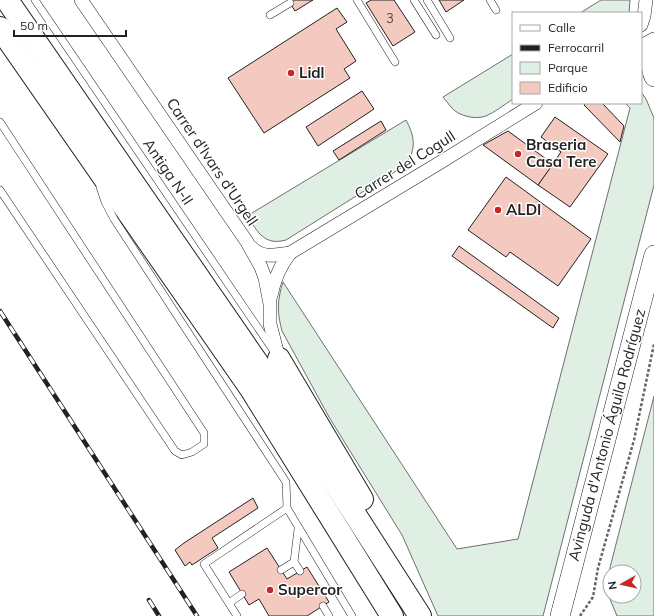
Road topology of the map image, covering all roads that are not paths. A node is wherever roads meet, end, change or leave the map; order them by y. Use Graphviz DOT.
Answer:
graph roads {
  1 [pos="7,0"];
  2 [pos="35,0"];
  3 [pos="81,0"];
  4 [pos="357,0"];
  5 [pos="414,0"];
  6 [pos="427,0"];
  7 [pos="490,0"];
  8 [pos="646,0"];
  9 [pos="290,3"];
  10 [pos="496,10"];
  11 [pos="270,15"];
  12 [pos="642,23"];
  13 [pos="0,28"];
  14 [pos="436,35"];
  15 [pos="450,38"];
  16 [pos="654,39"];
  17 [pos="642,45"];
  18 [pos="654,45"];
  19 [pos="395,62"];
  20 [pos="642,73"];
  21 [pos="654,77"];
  22 [pos="654,83"];
  23 [pos="534,104"];
  24 [pos="0,122"];
  25 [pos="88,154"];
  26 [pos="0,190"];
  27 [pos="247,242"];
  28 [pos="290,253"];
  29 [pos="654,255"];
  30 [pos="270,304"];
  31 [pos="279,359"];
  32 [pos="287,508"];
  33 [pos="298,529"];
  34 [pos="294,562"];
  35 [pos="281,570"];
  36 [pos="300,571"];
  37 [pos="242,594"];
  38 [pos="229,603"];
  39 [pos="323,606"];
  40 [pos="237,616"];
  41 [pos="329,616"];
  42 [pos="352,616"];
  43 [pos="392,616"];
  44 [pos="421,616"];
  45 [pos="560,616"];
  1 -- 44 [label="highway"];
  2 -- 31 [label="lane, Antiga N-II"];
  3 -- 27 [label="street, Carrer d'Ivars d'Urgell"];
  4 -- 19 [label="lane"];
  5 -- 14 [label="lane"];
  6 -- 15 [label="lane"];
  7 -- 10 [label="lane"];
  8 -- 12 [label="street"];
  9 -- 11 [label="lane"];
  13 -- 25 [label="highway"];
  16 -- 17 [label="street"];
  18 -- 21 [label="street"];
  20 -- 22 [label="street"];
  23 -- 28 [label="street, Carrer del Cogull"];
  24 -- 26 [label="lane"];
  25 -- 32 [label="lane"];
  25 -- 43 [label="highway"];
  27 -- 28 [label="street"];
  27 -- 30 [label="street, Carrer d'Ivars d'Urgell"];
  28 -- 30 [label="street"];
  29 -- 45 [label="street, Avinguda d'Antonio Águila Rodríguez"];
  30 -- 31 [label="street, Carrer d'Ivars d'Urgell"];
  31 -- 44 [label="highway"];
  32 -- 33 [label="lane"];
  32 -- 38 [label="lane"];
  33 -- 34 [label="lane"];
  33 -- 42 [label="lane"];
  34 -- 35 [label="lane"];
  34 -- 36 [label="lane"];
  37 -- 38 [label="lane"];
  38 -- 40 [label="lane"];
  39 -- 41 [label="lane"];
}
